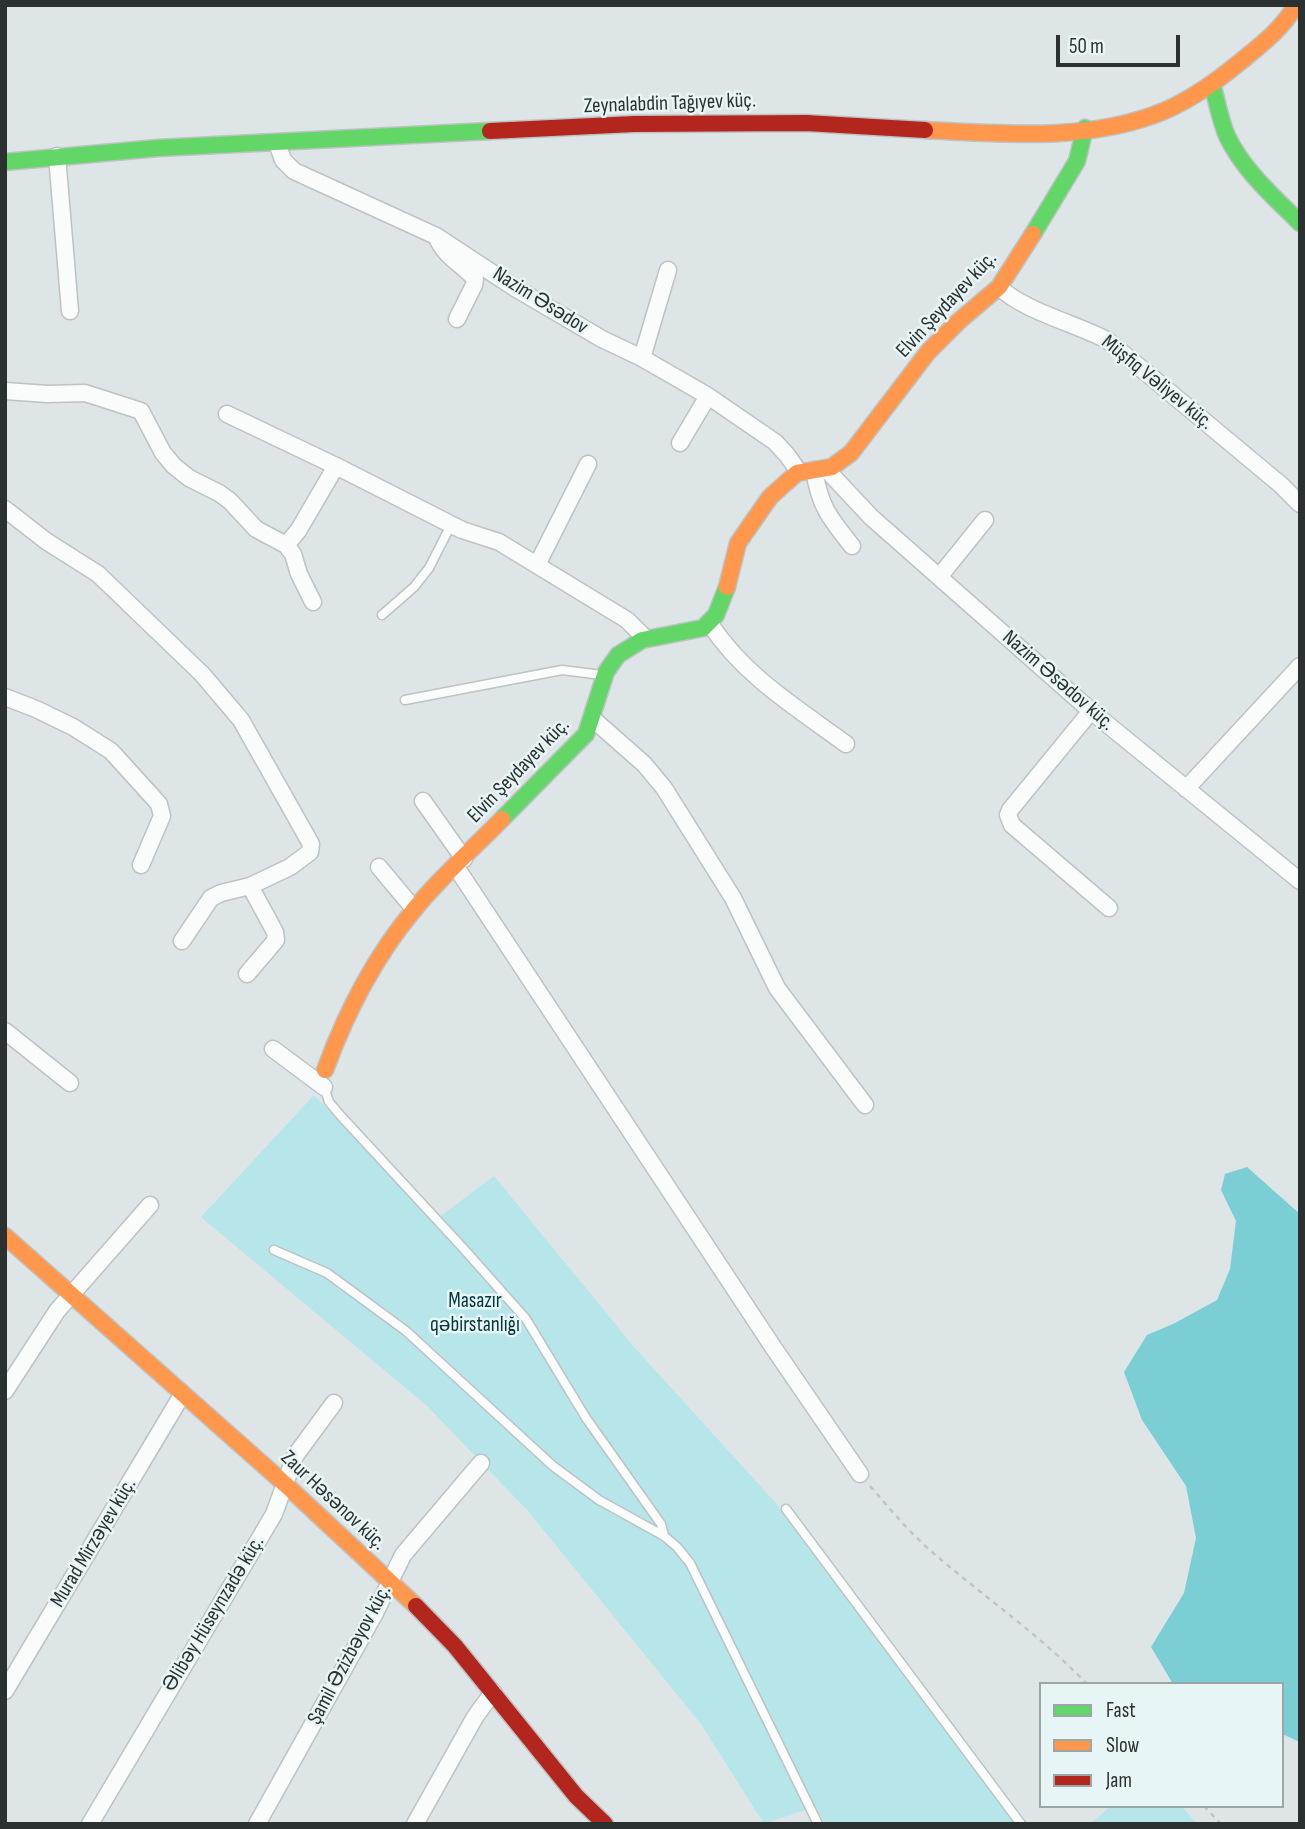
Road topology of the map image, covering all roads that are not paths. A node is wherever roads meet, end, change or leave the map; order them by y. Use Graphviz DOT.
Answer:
graph roads {
  1 [pos="1288,8"];
  2 [pos="1212,84"];
  3 [pos="1085,128"];
  4 [pos="276,143"];
  5 [pos="57,156"];
  6 [pos="5,162"];
  7 [pos="1300,223"];
  8 [pos="436,236"];
  9 [pos="668,270"];
  10 [pos="999,287"];
  11 [pos="70,312"];
  12 [pos="457,319"];
  13 [pos="642,358"];
  14 [pos="5,391"];
  15 [pos="708,396"];
  16 [pos="227,414"];
  17 [pos="680,443"];
  18 [pos="588,464"];
  19 [pos="336,466"];
  20 [pos="813,470"];
  21 [pos="1300,504"];
  22 [pos="5,509"];
  23 [pos="985,520"];
  24 [pos="452,525"];
  25 [pos="286,545"];
  26 [pos="852,546"];
  27 [pos="537,565"];
  28 [pos="939,577"];
  29 [pos="313,602"];
  30 [pos="383,615"];
  31 [pos="710,624"];
  32 [pos="645,638"];
  33 [pos="1300,666"];
  34 [pos="605,675"];
  35 [pos="5,697"];
  36 [pos="405,700"];
  37 [pos="1091,711"];
  38 [pos="594,720"];
  39 [pos="846,744"];
  40 [pos="1186,789"];
  41 [pos="423,801"];
  42 [pos="460,863"];
  43 [pos="141,865"];
  44 [pos="379,867"];
  45 [pos="1300,881"];
  46 [pos="250,886"];
  47 [pos="1108,908"];
  48 [pos="414,909"];
  49 [pos="182,941"];
  50 [pos="247,974"];
  51 [pos="5,1031"];
  52 [pos="273,1049"];
  53 [pos="326,1070"];
  54 [pos="70,1083"];
  55 [pos="324,1087"];
  56 [pos="865,1105"];
  57 [pos="150,1205"];
  58 [pos="5,1236"];
  59 [pos="274,1250"];
  60 [pos="71,1294"];
  61 [pos="5,1391"];
  62 [pos="182,1395"];
  63 [pos="334,1403"];
  64 [pos="481,1462"];
  65 [pos="860,1474"];
  66 [pos="286,1485"];
  67 [pos="786,1509"];
  68 [pos="664,1536"];
  69 [pos="390,1581"];
  70 [pos="5,1691"];
  71 [pos="493,1692"];
  72 [pos="590,1810"];
  73 [pos="90,1824"];
  74 [pos="257,1824"];
  75 [pos="415,1824"];
  76 [pos="580,1824"];
  77 [pos="605,1824"];
  78 [pos="818,1824"];
  79 [pos="1021,1824"];
  1 -- 2 [label="street, Zeynalabdin Tağıyev küç."];
  2 -- 3 [label="street, Zeynalabdin Tağıyev küç."];
  2 -- 7 [label="street"];
  3 -- 4 [label="street, Zeynalabdin Tağıyev küç."];
  3 -- 10 [label="street, Elvin Şeydayev küç."];
  4 -- 5 [label="street, Zeynalabdin Tağıyev küç."];
  4 -- 8 [label="street, Nazim Əsədov"];
  5 -- 6 [label="street, Zeynalabdin Tağıyev küç."];
  5 -- 11 [label="street"];
  8 -- 12 [label="street"];
  8 -- 13 [label="street, Nazim Əsədov"];
  9 -- 13 [label="street"];
  10 -- 20 [label="street, Elvin Şeydayev küç."];
  10 -- 21 [label="street, Müşfiq Vəliyev küç."];
  13 -- 15 [label="street, Nazim Əsədov"];
  14 -- 25 [label="street"];
  15 -- 17 [label="street"];
  15 -- 20 [label="street, Nazim Əsədov"];
  16 -- 19 [label="street"];
  18 -- 27 [label="street"];
  19 -- 24 [label="street"];
  19 -- 25 [label="street"];
  20 -- 26 [label="street"];
  20 -- 28 [label="street, Nazim Əsədov küç."];
  20 -- 31 [label="street, Elvin Şeydayev küç."];
  22 -- 46 [label="street"];
  23 -- 28 [label="street"];
  24 -- 27 [label="street"];
  24 -- 30 [label="lane"];
  25 -- 29 [label="street"];
  27 -- 32 [label="street"];
  28 -- 37 [label="street, Nazim Əsədov küç."];
  31 -- 32 [label="street, Elvin Şeydayev küç."];
  31 -- 39 [label="street"];
  32 -- 34 [label="street, Elvin Şeydayev küç."];
  33 -- 40 [label="street"];
  34 -- 36 [label="lane"];
  34 -- 38 [label="street, Elvin Şeydayev küç."];
  35 -- 43 [label="street"];
  37 -- 40 [label="street, Nazim Əsədov küç."];
  37 -- 47 [label="street"];
  38 -- 42 [label="street, Elvin Şeydayev küç."];
  38 -- 56 [label="street"];
  40 -- 45 [label="street, Nazim Əsədov küç."];
  41 -- 42 [label="street"];
  42 -- 48 [label="street, Elvin Şeydayev küç."];
  42 -- 65 [label="street"];
  44 -- 48 [label="street"];
  46 -- 49 [label="street"];
  46 -- 50 [label="street"];
  48 -- 53 [label="street, Elvin Şeydayev küç."];
  51 -- 54 [label="street"];
  52 -- 55 [label="street"];
  53 -- 55 [label="lane"];
  55 -- 68 [label="lane"];
  57 -- 60 [label="street"];
  58 -- 60 [label="street, Zaur Həsənov küç."];
  59 -- 68 [label="lane"];
  60 -- 61 [label="street"];
  60 -- 62 [label="street, Zaur Həsənov küç."];
  62 -- 66 [label="street, Zaur Həsənov küç."];
  62 -- 70 [label="street, Murad Mirzəyev küç."];
  63 -- 66 [label="street, Əlibəy Hüseynzadə küç."];
  64 -- 69 [label="street, Şamil Əzizbəyov küç."];
  66 -- 69 [label="street, Zaur Həsənov küç."];
  66 -- 73 [label="street, Əlibəy Hüseynzadə küç."];
  67 -- 79 [label="lane"];
  68 -- 78 [label="lane"];
  69 -- 71 [label="street, Zaur Həsənov küç."];
  69 -- 74 [label="street, Şamil Əzizbəyov küç."];
  71 -- 72 [label="street, Zaur Həsənov küç."];
  71 -- 75 [label="street"];
  72 -- 76 [label="street"];
  72 -- 77 [label="street, Zaur Həsənov küç."];
}
